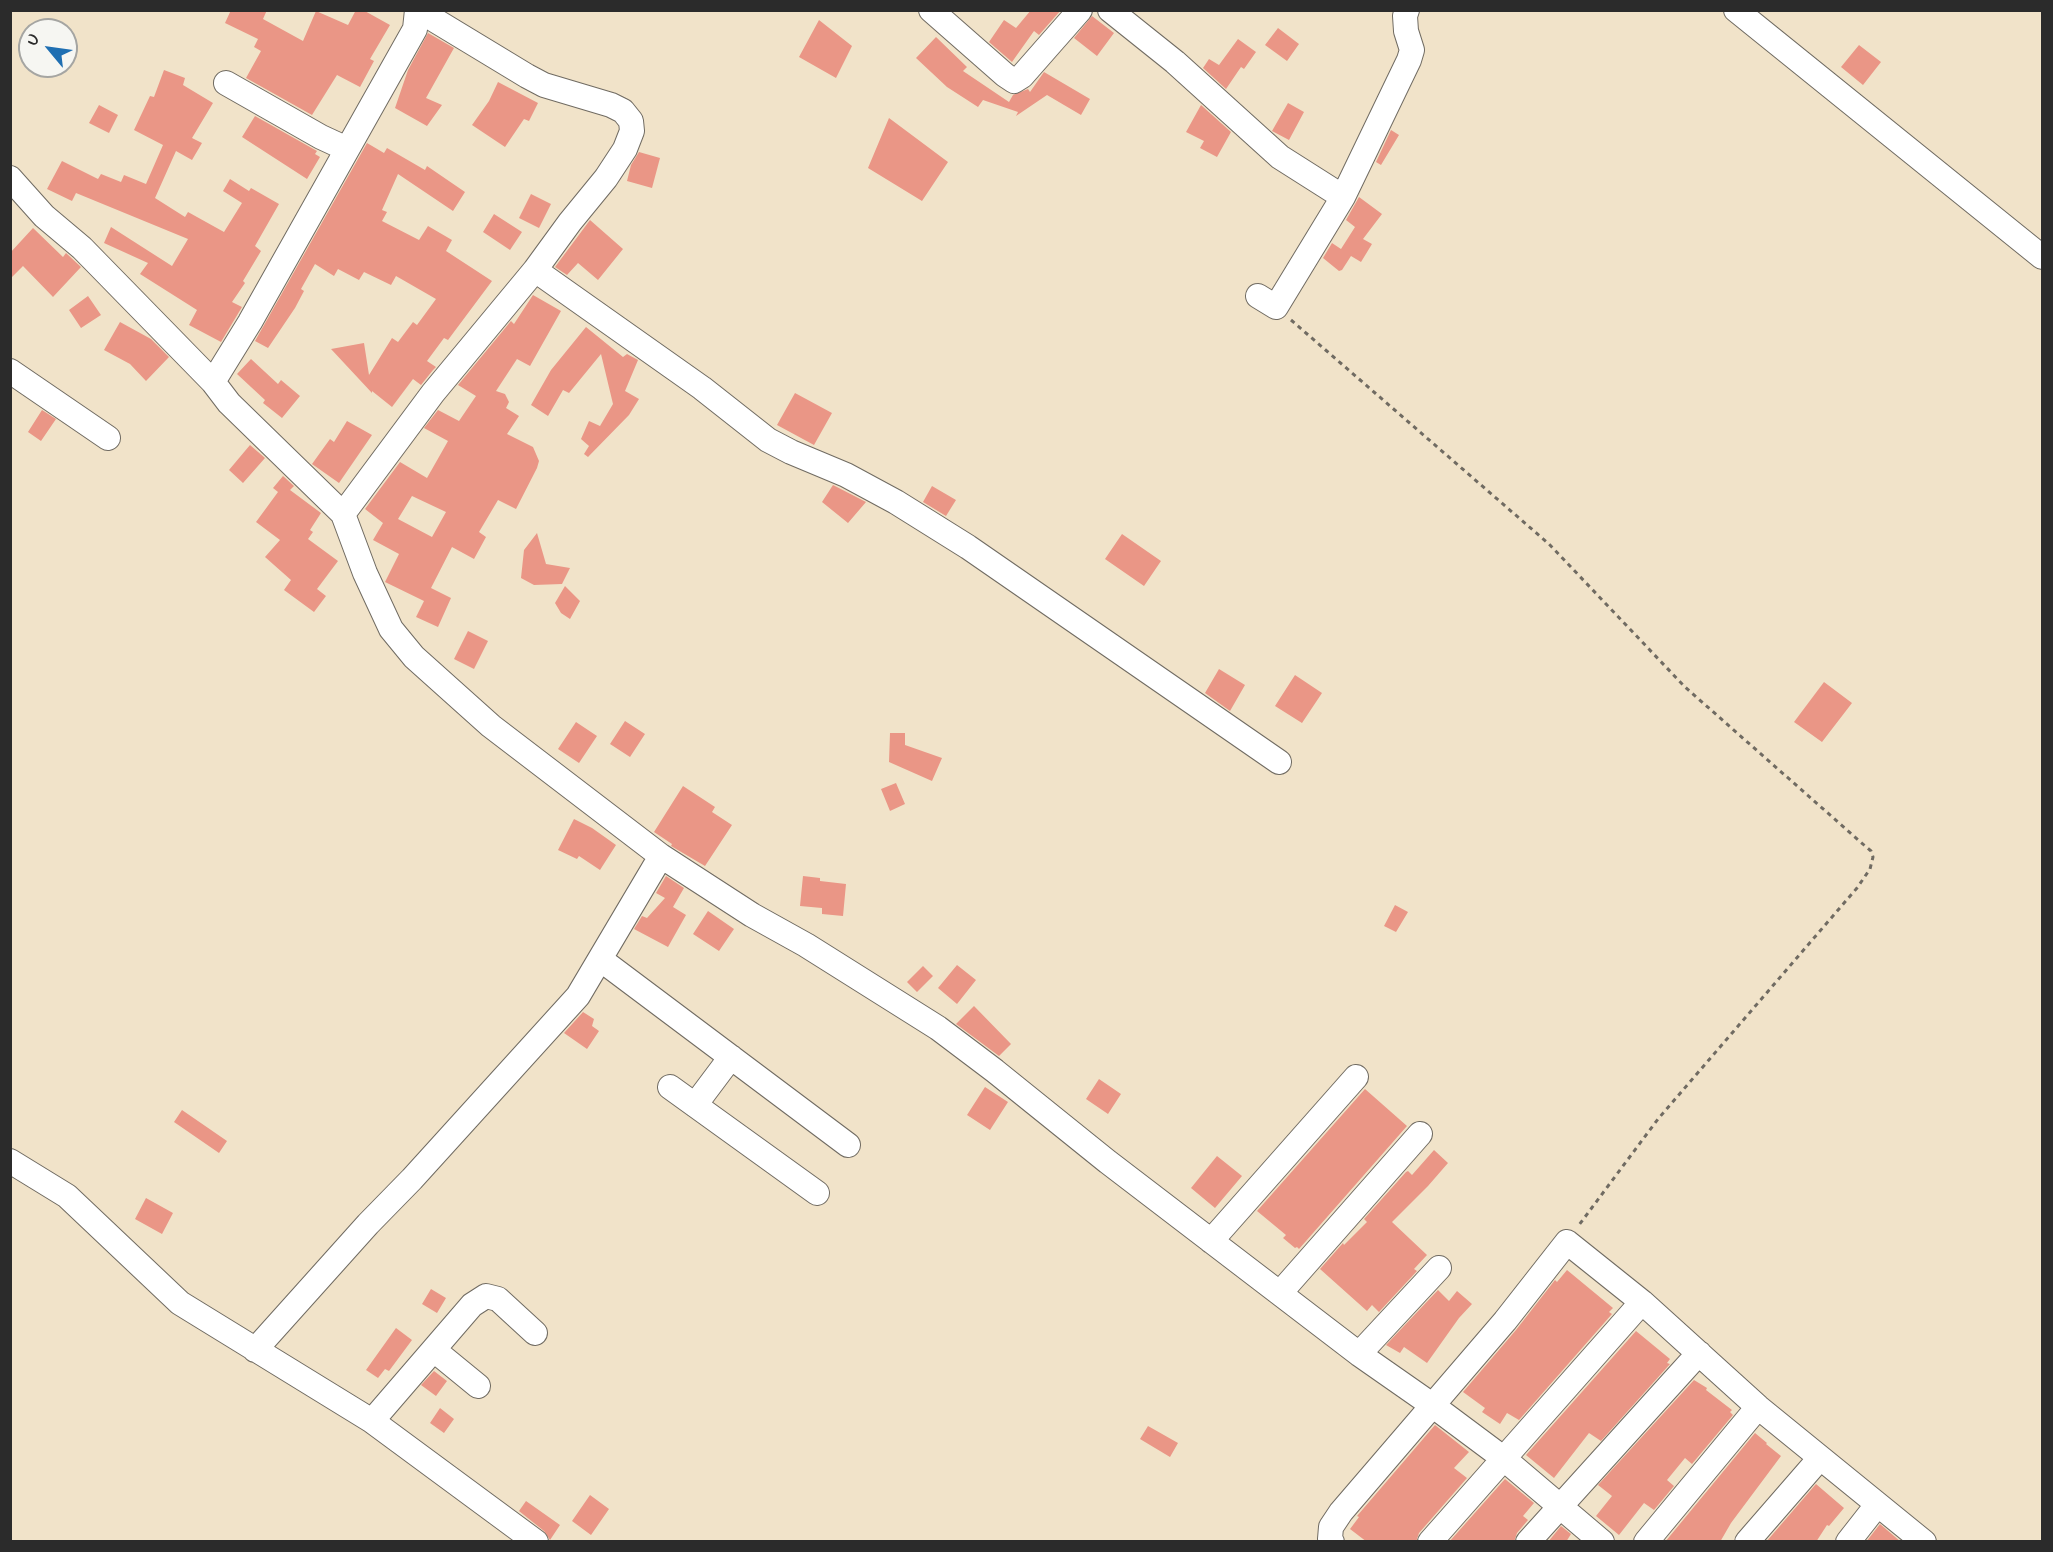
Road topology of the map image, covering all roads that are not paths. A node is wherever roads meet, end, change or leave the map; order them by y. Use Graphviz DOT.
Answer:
graph roads {
  1 [pos="418,10"];
  2 [pos="931,10"];
  3 [pos="1080,10"];
  4 [pos="1110,10"];
  5 [pos="1407,10"];
  6 [pos="1736,10"];
  7 [pos="225,82"];
  8 [pos="347,149"];
  9 [pos="10,178"];
  10 [pos="1343,197"];
  11 [pos="2043,257"];
  12 [pos="536,270"];
  13 [pos="1267,302"];
  14 [pos="10,372"];
  15 [pos="213,382"];
  16 [pos="108,438"];
  17 [pos="343,514"];
  18 [pos="1279,762"];
  19 [pos="661,856"];
  20 [pos="600,959"];
  21 [pos="731,1057"];
  22 [pos="1356,1077"];
  23 [pos="670,1087"];
  24 [pos="695,1105"];
  25 [pos="1420,1134"];
  26 [pos="848,1145"];
  27 [pos="10,1161"];
  28 [pos="817,1193"];
  29 [pos="1211,1241"];
  30 [pos="1439,1268"];
  31 [pos="1280,1293"];
  32 [pos="1642,1302"];
  33 [pos="535,1333"];
  34 [pos="255,1350"];
  35 [pos="434,1350"];
  36 [pos="1699,1353"];
  37 [pos="1359,1354"];
  38 [pos="478,1386"];
  39 [pos="1432,1405"];
  40 [pos="1758,1407"];
  41 [pos="372,1421"];
  42 [pos="1503,1458"];
  43 [pos="1820,1458"];
  44 [pos="1560,1505"];
  45 [pos="1877,1505"];
  46 [pos="536,1542"];
  47 [pos="1332,1542"];
  48 [pos="1430,1542"];
  49 [pos="1528,1542"];
  50 [pos="1602,1542"];
  51 [pos="1646,1542"];
  52 [pos="1748,1542"];
  53 [pos="1848,1542"];
  54 [pos="1924,1542"];
  1 -- 8 [label="street"];
  1 -- 12 [label="street"];
  2 -- 3 [label="street"];
  4 -- 10 [label="street"];
  5 -- 10 [label="street"];
  6 -- 11 [label="street"];
  7 -- 8 [label="street"];
  8 -- 15 [label="street"];
  9 -- 15 [label="street"];
  10 -- 13 [label="street"];
  12 -- 17 [label="street"];
  12 -- 18 [label="street"];
  14 -- 16 [label="street"];
  15 -- 17 [label="street"];
  17 -- 19 [label="street"];
  19 -- 20 [label="street"];
  19 -- 29 [label="street"];
  20 -- 21 [label="street"];
  20 -- 34 [label="street"];
  21 -- 24 [label="street"];
  21 -- 26 [label="street"];
  22 -- 29 [label="street"];
  23 -- 24 [label="street"];
  24 -- 28 [label="street"];
  25 -- 31 [label="street"];
  27 -- 34 [label="street"];
  29 -- 31 [label="street"];
  30 -- 37 [label="street"];
  31 -- 37 [label="street"];
  32 -- 36 [label="street"];
  32 -- 39 [label="street"];
  32 -- 42 [label="street"];
  33 -- 35 [label="street"];
  34 -- 41 [label="street"];
  35 -- 38 [label="street"];
  35 -- 41 [label="street"];
  36 -- 40 [label="street"];
  36 -- 44 [label="street"];
  37 -- 39 [label="street"];
  39 -- 42 [label="street"];
  39 -- 47 [label="street"];
  40 -- 43 [label="street"];
  40 -- 51 [label="street"];
  41 -- 46 [label="street"];
  42 -- 44 [label="street"];
  42 -- 48 [label="street"];
  43 -- 45 [label="street"];
  43 -- 52 [label="street"];
  44 -- 49 [label="street"];
  44 -- 50 [label="street"];
  45 -- 53 [label="street"];
  45 -- 54 [label="street"];
}
